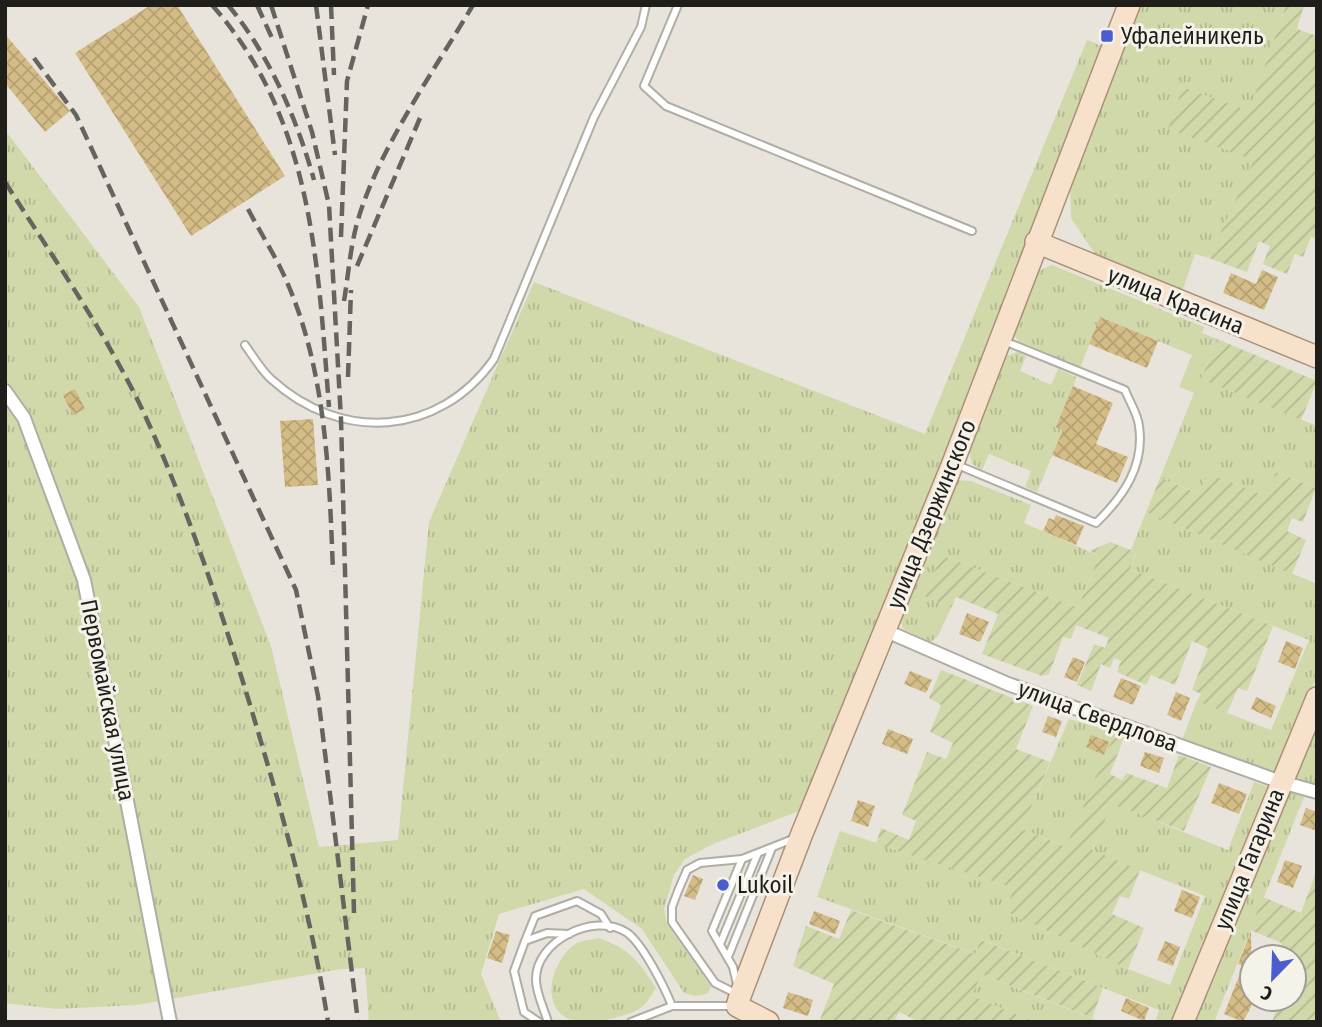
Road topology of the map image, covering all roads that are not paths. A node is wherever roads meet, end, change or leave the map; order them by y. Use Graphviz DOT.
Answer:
graph roads {
  1 [pos="646,5"];
  2 [pos="678,5"];
  3 [pos="1129,5"];
  4 [pos="972,231"];
  5 [pos="1036,242"];
  6 [pos="1000,339"];
  7 [pos="245,345"];
  8 [pos="1317,357"];
  9 [pos="5,391"];
  10 [pos="953,463"];
  11 [pos="884,630"];
  12 [pos="1317,698"];
  13 [pos="1281,782"];
  14 [pos="1317,792"];
  15 [pos="801,836"];
  16 [pos="772,848"];
  17 [pos="758,853"];
  18 [pos="742,859"];
  19 [pos="610,928"];
  20 [pos="569,934"];
  21 [pos="525,940"];
  22 [pos="719,944"];
  23 [pos="727,957"];
  24 [pos="673,1006"];
  25 [pos="737,1008"];
  26 [pos="648,1019"];
  27 [pos="170,1022"];
  28 [pos="538,1022"];
  29 [pos="548,1022"];
  30 [pos="631,1022"];
  31 [pos="768,1022"];
  32 [pos="1182,1022"];
  1 -- 7 [label="lane"];
  2 -- 4 [label="lane"];
  3 -- 5 [label="main road, улица Дзержинского"];
  5 -- 6 [label="main road, улица Дзержинского"];
  5 -- 8 [label="main road, улица Красина"];
  6 -- 10 [label="main road, улица Дзержинского"];
  6 -- 10 [label="lane"];
  9 -- 27 [label="street, Первомайская улица"];
  10 -- 11 [label="main road, улица Дзержинского"];
  11 -- 13 [label="street, улица Свердлова"];
  11 -- 15 [label="main road, улица Дзержинского"];
  12 -- 13 [label="main road, улица Гагарина"];
  13 -- 14 [label="street, улица Свердлова"];
  13 -- 32 [label="main road, улица Гагарина"];
  15 -- 16 [label="lane"];
  15 -- 25 [label="main road, улица Дзержинского"];
  16 -- 17 [label="lane"];
  16 -- 23 [label="lane"];
  17 -- 18 [label="lane"];
  17 -- 22 [label="lane"];
  18 -- 22 [label="lane"];
  18 -- 25 [label="lane"];
  19 -- 20 [label="lane"];
  19 -- 21 [label="lane"];
  19 -- 24 [label="lane"];
  20 -- 21 [label="lane"];
  20 -- 29 [label="lane"];
  21 -- 28 [label="lane"];
  22 -- 23 [label="lane"];
  23 -- 25 [label="lane"];
  24 -- 25 [label="lane"];
  24 -- 26 [label="lane"];
  25 -- 31 [label="main road"];
  26 -- 30 [label="lane"];
}
